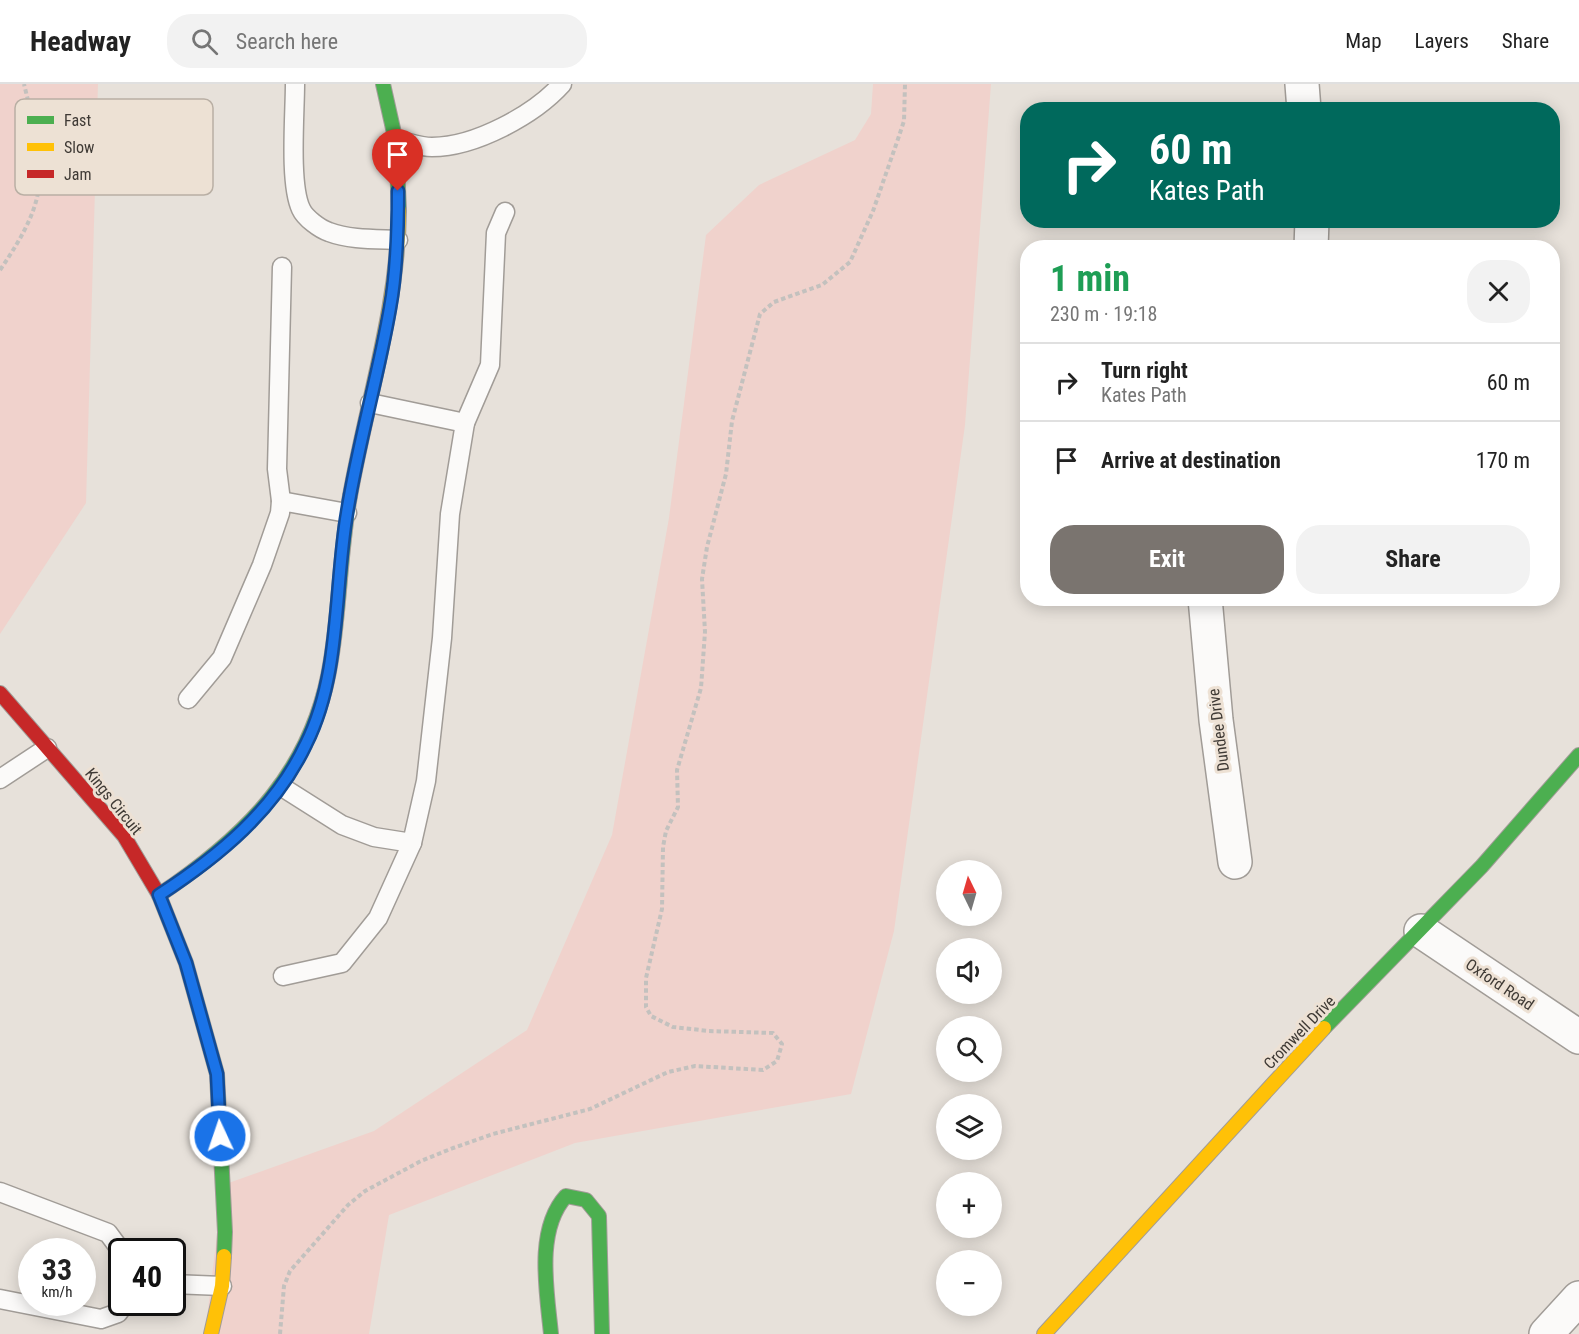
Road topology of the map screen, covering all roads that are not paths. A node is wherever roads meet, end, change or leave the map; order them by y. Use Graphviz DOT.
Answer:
graph roads {
  1 [pos="295,84"];
  2 [pos="383,84"];
  3 [pos="562,84"];
  4 [pos="1302,84"];
  5 [pos="1303,102"];
  6 [pos="396,140"];
  7 [pos="505,212"];
  8 [pos="398,240"];
  9 [pos="282,267"];
  10 [pos="370,403"];
  11 [pos="465,423"];
  12 [pos="281,501"];
  13 [pos="347,513"];
  14 [pos="1206,606"];
  15 [pos="0,693"];
  16 [pos="188,699"];
  17 [pos="47,748"];
  18 [pos="1579,755"];
  19 [pos="0,779"];
  20 [pos="282,787"];
  21 [pos="412,843"];
  22 [pos="1235,862"];
  23 [pos="159,895"];
  24 [pos="1421,931"];
  25 [pos="283,976"];
  26 [pos="1579,1037"];
  27 [pos="0,1192"];
  28 [pos="112,1238"];
  29 [pos="186,1285"];
  30 [pos="222,1286"];
  31 [pos="1579,1298"];
  32 [pos="0,1299"];
  33 [pos="110,1316"];
  34 [pos="211,1334"];
  35 [pos="551,1334"];
  36 [pos="602,1334"];
  37 [pos="1044,1334"];
  38 [pos="1546,1334"];
  1 -- 8 [label="lane"];
  2 -- 6 [label="street"];
  3 -- 6 [label="lane"];
  4 -- 5 [label="street"];
  6 -- 8 [label="street"];
  7 -- 11 [label="lane"];
  8 -- 10 [label="street"];
  9 -- 12 [label="lane"];
  10 -- 11 [label="lane"];
  10 -- 13 [label="street"];
  11 -- 21 [label="lane"];
  12 -- 13 [label="lane"];
  12 -- 16 [label="lane"];
  13 -- 20 [label="street"];
  14 -- 22 [label="street, Dundee Drive"];
  15 -- 17 [label="street, Kings Circuit"];
  17 -- 19 [label="lane"];
  17 -- 23 [label="street, Kings Circuit"];
  18 -- 24 [label="street, Cromwell Drive"];
  20 -- 21 [label="lane"];
  20 -- 23 [label="street"];
  21 -- 25 [label="lane"];
  23 -- 30 [label="street, Kings Circuit"];
  24 -- 26 [label="street, Oxford Road"];
  24 -- 37 [label="street, Cromwell Drive"];
  27 -- 28 [label="lane"];
  29 -- 30 [label="lane"];
  30 -- 34 [label="street, Kings Circuit"];
  31 -- 38 [label="street"];
  32 -- 33 [label="lane"];
  35 -- 36 [label="street"];
}
